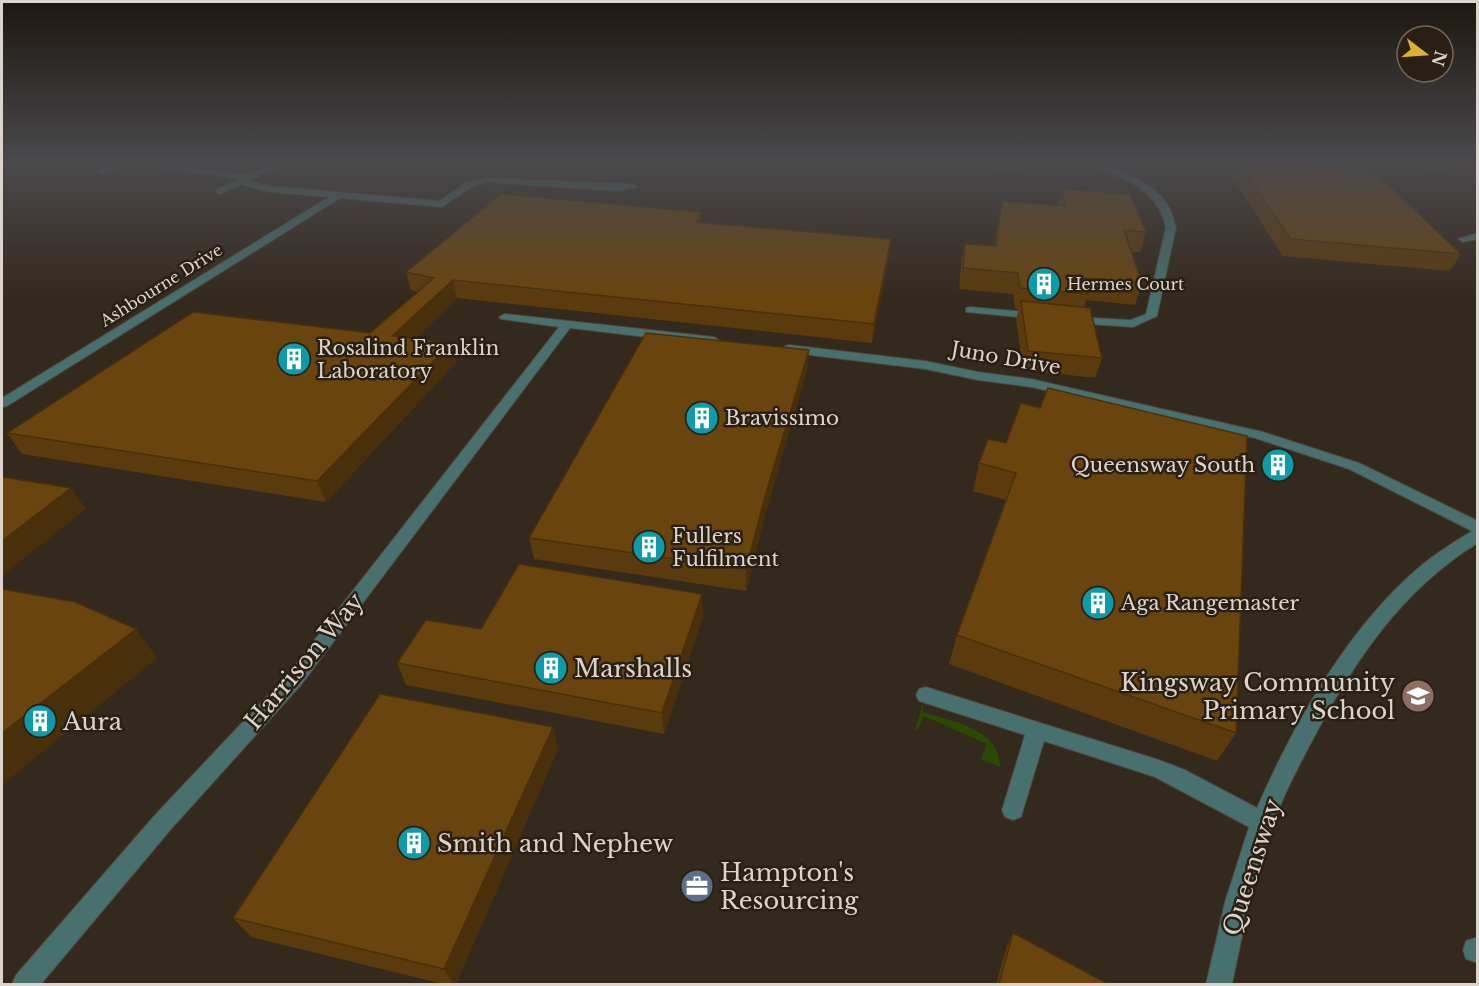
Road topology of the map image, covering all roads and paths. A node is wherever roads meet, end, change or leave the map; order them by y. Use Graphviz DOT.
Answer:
graph roads {
  1 [pos="317,208"];
  2 [pos="1164,208"];
  3 [pos="1478,236"];
  4 [pos="1463,239"];
  5 [pos="970,310"];
  6 [pos="505,317"];
  7 [pos="567,324"];
  8 [pos="722,342"];
  9 [pos="776,348"];
  10 [pos="2,404"];
  11 [pos="1478,528"];
  12 [pos="1478,535"];
  13 [pos="926,695"];
  14 [pos="1037,729"];
  15 [pos="1013,810"];
  16 [pos="1262,822"];
  17 [pos="25,984"];
  18 [pos="1219,984"];
  1 -- 10 [label="street, Ashbourne Drive"];
  2 -- 5 [label="street"];
  3 -- 4 [label="street"];
  6 -- 7 [label="street"];
  7 -- 8 [label="street"];
  7 -- 17 [label="street, Harrison Way"];
  9 -- 11 [label="street, Juno Drive"];
  12 -- 16 [label="street, Queensway"];
  13 -- 14 [label="street"];
  14 -- 15 [label="street"];
  14 -- 16 [label="street"];
  16 -- 18 [label="street, Queensway"];
}
